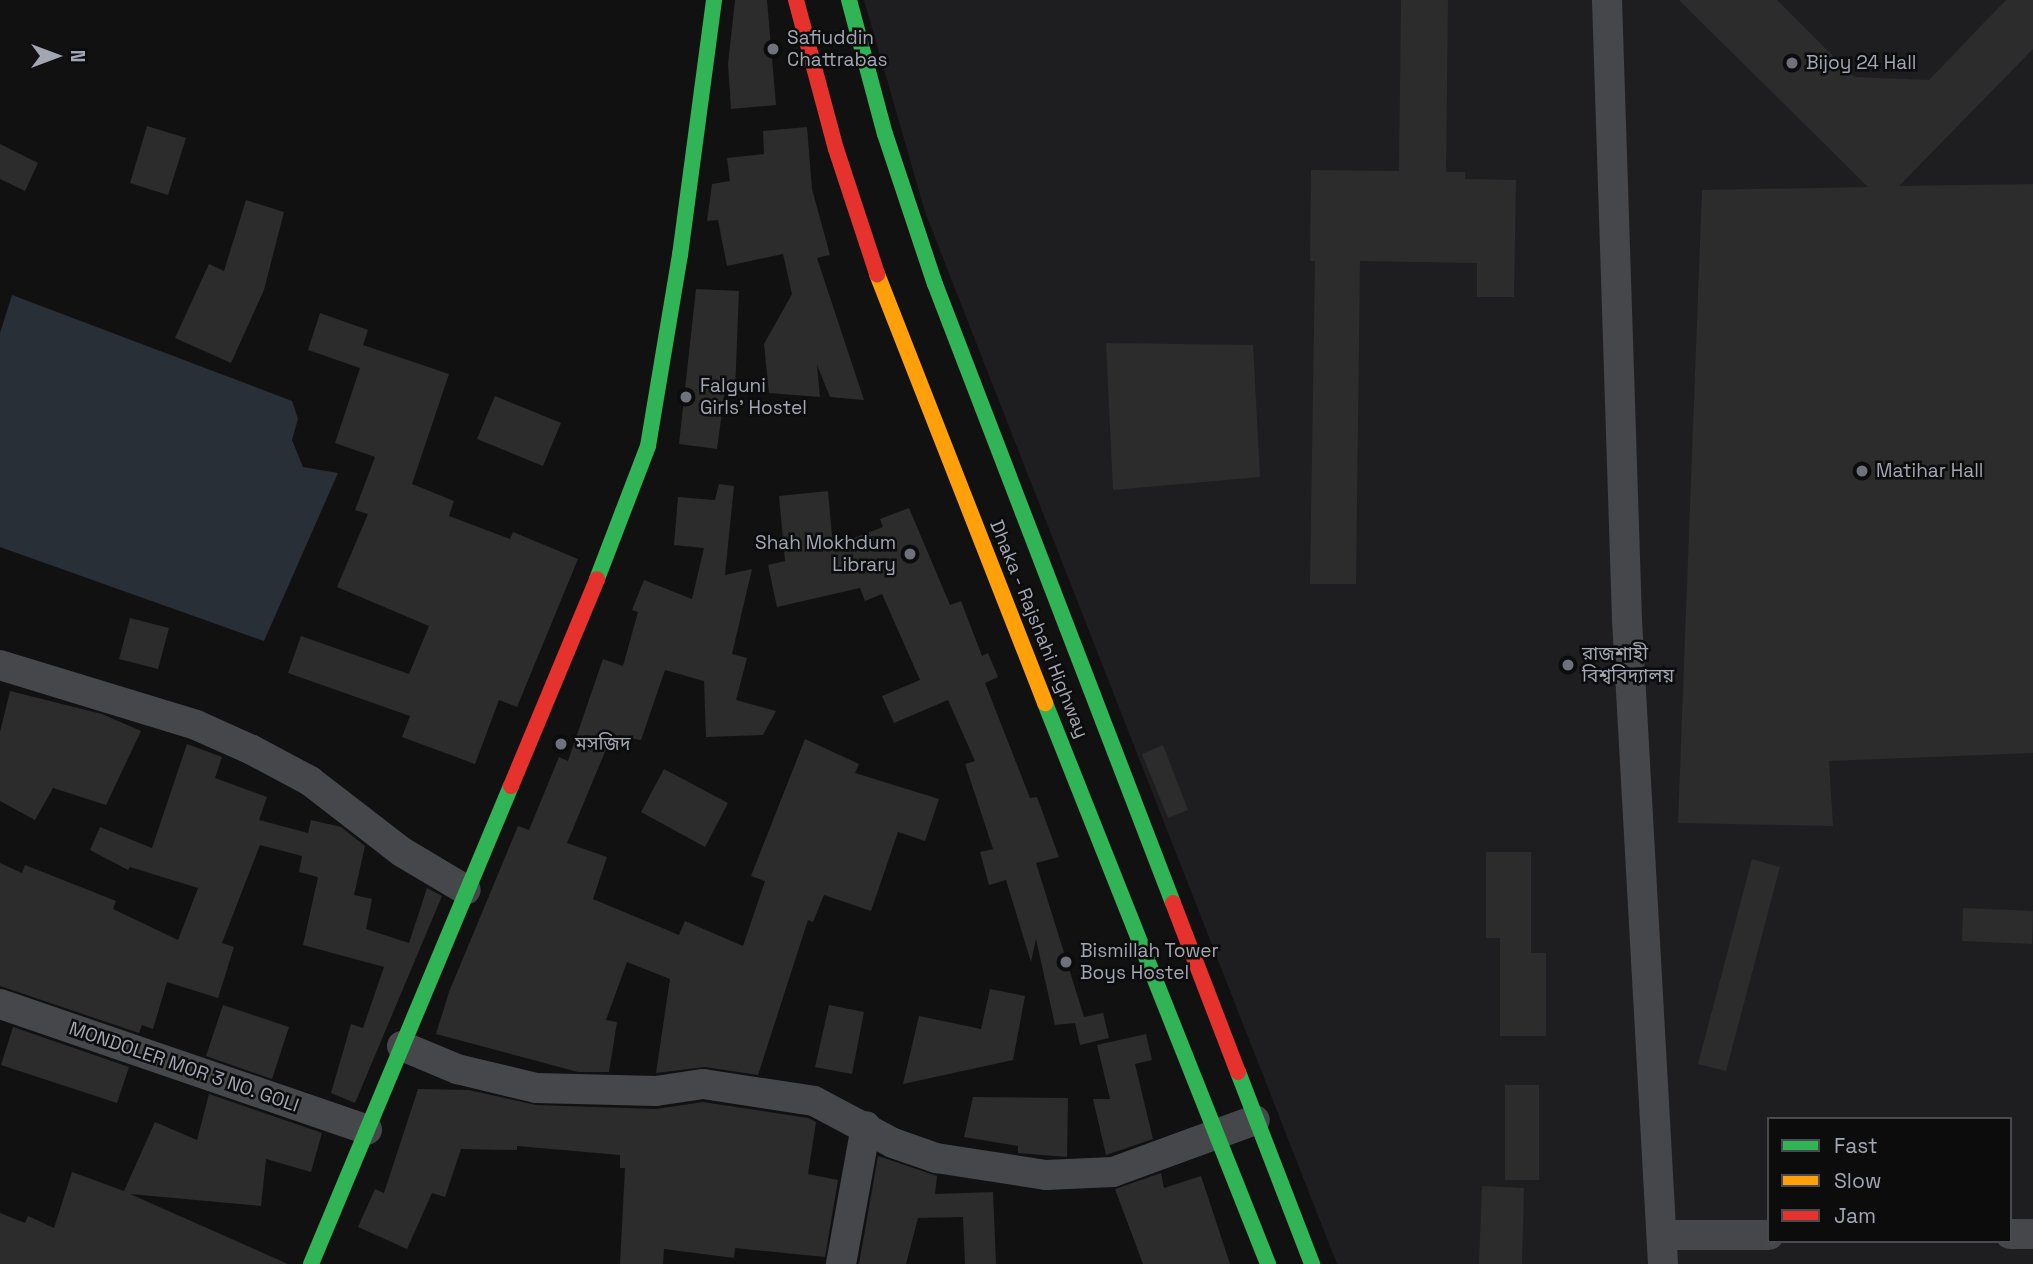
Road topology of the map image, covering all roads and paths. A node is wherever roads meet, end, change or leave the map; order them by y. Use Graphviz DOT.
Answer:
graph roads {
  1 [pos="714,0"];
  2 [pos="796,0"];
  3 [pos="849,0"];
  4 [pos="1607,0"];
  5 [pos="0,665"];
  6 [pos="466,890"];
  7 [pos="0,1004"];
  8 [pos="402,1046"];
  9 [pos="1255,1120"];
  10 [pos="866,1126"];
  11 [pos="367,1130"];
  12 [pos="1216,1134"];
  13 [pos="2012,1234"];
  14 [pos="2033,1234"];
  15 [pos="1767,1235"];
  16 [pos="1663,1250"];
  17 [pos="311,1264"];
  18 [pos="841,1264"];
  19 [pos="1268,1264"];
  20 [pos="1312,1264"];
  1 -- 6 [label="main road"];
  2 -- 12 [label="main road, Dhaka - Rajshahi Highway"];
  3 -- 9 [label="main road, Dhaka - Rajshahi Highway"];
  4 -- 16 [label="street"];
  5 -- 6 [label="street"];
  6 -- 8 [label="main road"];
  7 -- 11 [label="street, MONDOLER MOR 3 NO. GOLI"];
  8 -- 10 [label="street"];
  8 -- 11 [label="main road"];
  9 -- 12 [label="street"];
  9 -- 20 [label="main road, Dhaka - Rajshahi Highway"];
  10 -- 12 [label="street"];
  10 -- 18 [label="street"];
  11 -- 17 [label="main road"];
  12 -- 19 [label="main road, Dhaka - Rajshahi Highway"];
  13 -- 14 [label="street"];
  15 -- 16 [label="street"];
}
